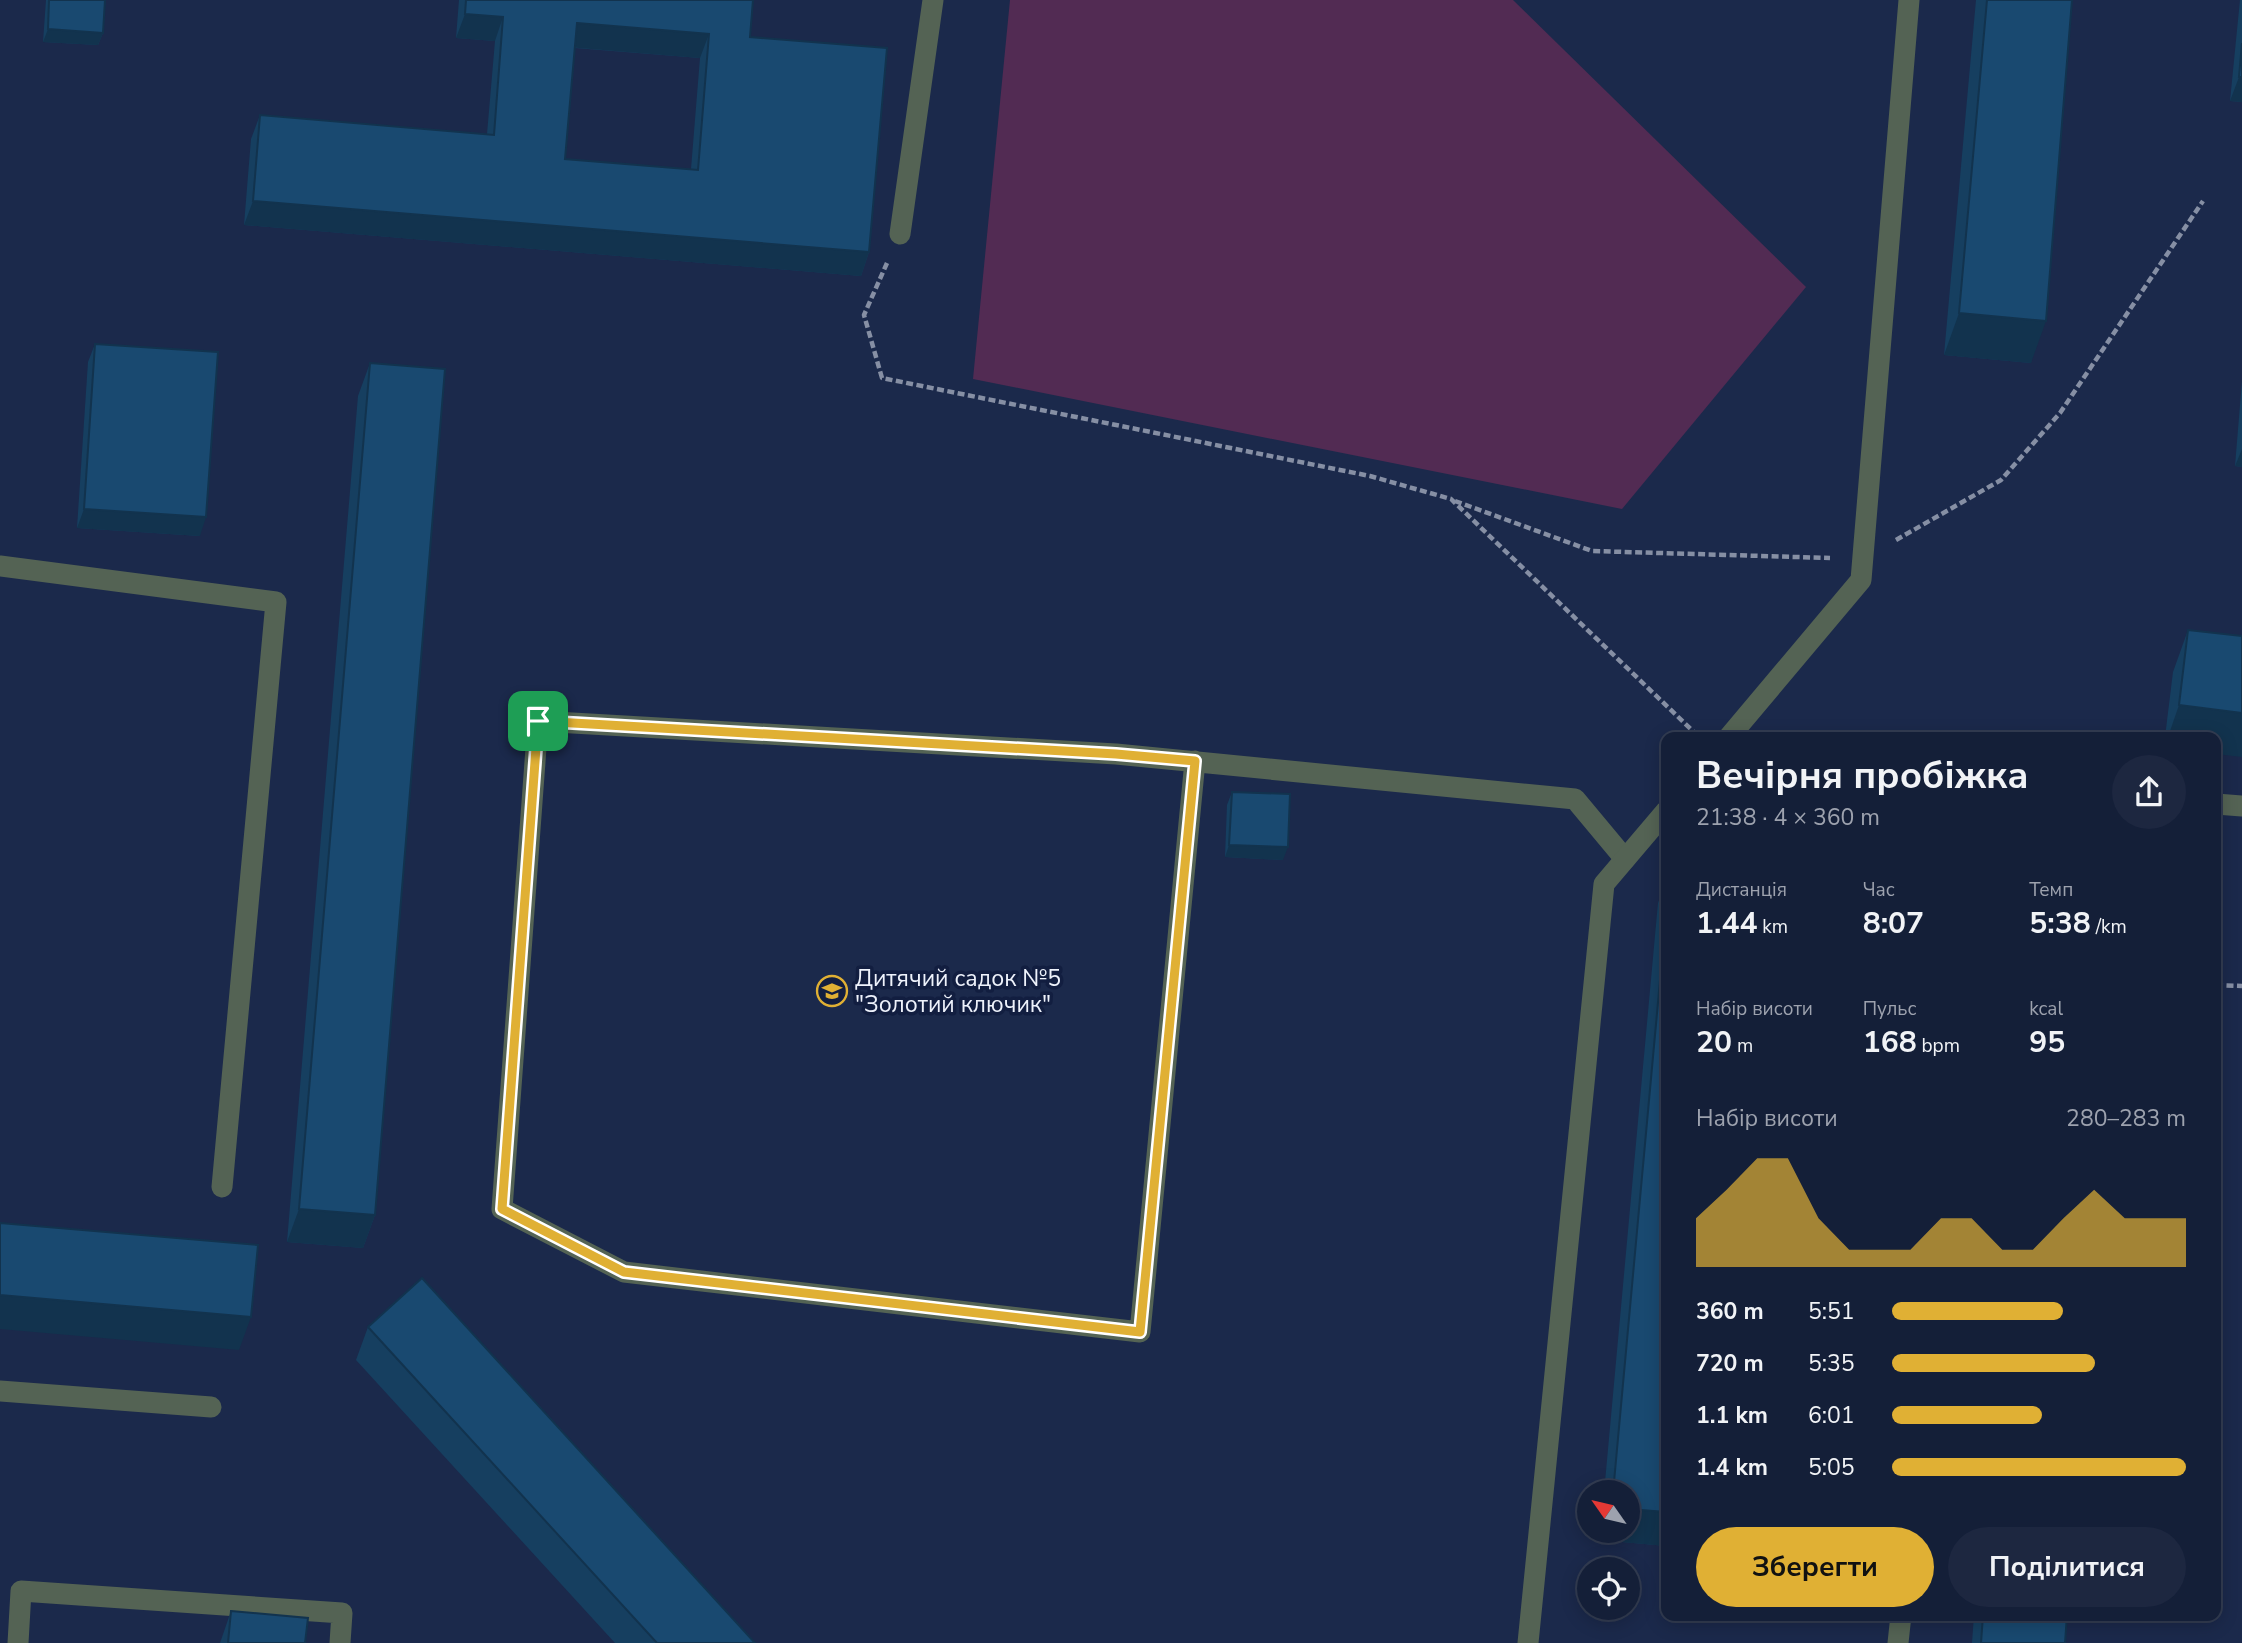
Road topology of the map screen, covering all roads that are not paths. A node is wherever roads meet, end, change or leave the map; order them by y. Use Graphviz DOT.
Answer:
graph roads {
  1 [pos="933,0"];
  2 [pos="1909,0"];
  3 [pos="900,234"];
  4 [pos="0,566"];
  5 [pos="1733,732"];
  6 [pos="1195,761"];
  7 [pos="2221,804"];
  8 [pos="2242,806"];
  9 [pos="1661,817"];
  10 [pos="1625,859"];
  11 [pos="222,1187"];
  12 [pos="0,1391"];
  13 [pos="211,1407"];
  14 [pos="1900,1621"];
  15 [pos="18,1643"];
  16 [pos="340,1643"];
  17 [pos="1528,1643"];
  18 [pos="1898,1643"];
  1 -- 3 [label="lane"];
  2 -- 5 [label="lane"];
  4 -- 11 [label="lane"];
  6 -- 6 [label="lane"];
  6 -- 10 [label="lane"];
  7 -- 8 [label="lane"];
  9 -- 10 [label="lane"];
  10 -- 17 [label="lane"];
  12 -- 13 [label="lane"];
  14 -- 18 [label="lane"];
  15 -- 16 [label="lane"];
}
